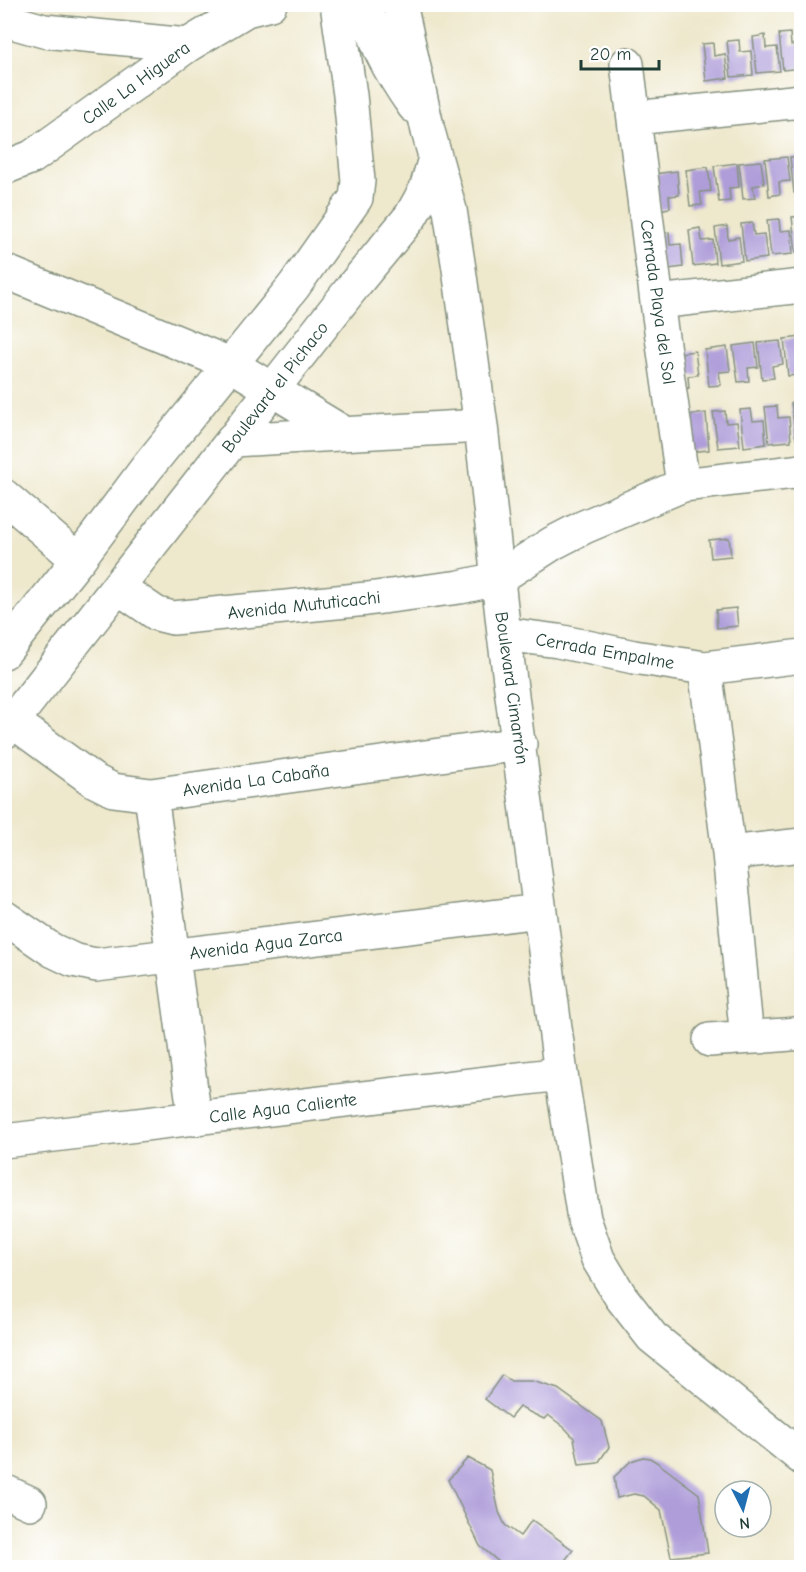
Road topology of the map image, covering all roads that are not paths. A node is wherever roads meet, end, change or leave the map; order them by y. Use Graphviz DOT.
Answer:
graph roads {
  1 [pos="270,4"];
  2 [pos="337,4"];
  3 [pos="361,4"];
  4 [pos="400,4"];
  5 [pos="4,13"];
  6 [pos="188,45"];
  7 [pos="627,64"];
  8 [pos="801,101"];
  9 [pos="634,118"];
  10 [pos="431,144"];
  11 [pos="4,168"];
  12 [pos="4,271"];
  13 [pos="801,286"];
  14 [pos="657,302"];
  15 [pos="230,364"];
  16 [pos="272,390"];
  17 [pos="481,426"];
  18 [pos="342,432"];
  19 [pos="233,440"];
  20 [pos="801,471"];
  21 [pos="683,485"];
  22 [pos="4,495"];
  23 [pos="78,560"];
  24 [pos="497,579"];
  25 [pos="119,588"];
  26 [pos="504,634"];
  27 [pos="4,652"];
  28 [pos="801,656"];
  29 [pos="705,668"];
  30 [pos="7,723"];
  31 [pos="520,744"];
  32 [pos="151,795"];
  33 [pos="801,846"];
  34 [pos="729,853"];
  35 [pos="540,911"];
  36 [pos="4,917"];
  37 [pos="172,957"];
  38 [pos="801,1033"];
  39 [pos="752,1035"];
  40 [pos="710,1040"];
  41 [pos="561,1074"];
  42 [pos="195,1119"];
  43 [pos="4,1141"];
  44 [pos="801,1458"];
  1 -- 6 [label="street, Calle La Higuera"];
  2 -- 15 [label="street"];
  3 -- 10 [label="street"];
  4 -- 10 [label="street, Boulevard el Pichaco"];
  5 -- 6 [label="street"];
  6 -- 11 [label="street, Calle La Higuera"];
  7 -- 9 [label="street"];
  8 -- 9 [label="street"];
  9 -- 14 [label="street, Cerrada Playa del Sol"];
  10 -- 16 [label="street, Boulevard el Pichaco"];
  10 -- 17 [label="street, Boulevard Cimarrón"];
  12 -- 15 [label="street"];
  13 -- 14 [label="street, Cerrada Playa del Sol"];
  14 -- 21 [label="street, Cerrada Playa del Sol"];
  15 -- 16 [label="street"];
  15 -- 23 [label="street"];
  16 -- 18 [label="street"];
  16 -- 19 [label="street, Boulevard el Pichaco"];
  17 -- 18 [label="street"];
  17 -- 24 [label="street, Boulevard Cimarrón"];
  18 -- 19 [label="street"];
  19 -- 25 [label="street, Boulevard el Pichaco"];
  20 -- 21 [label="street"];
  21 -- 24 [label="street"];
  22 -- 23 [label="street"];
  23 -- 27 [label="street"];
  24 -- 25 [label="street, Avenida Mututicachi"];
  24 -- 26 [label="street, Boulevard Cimarrón"];
  25 -- 30 [label="street, Boulevard el Pichaco"];
  26 -- 29 [label="street, Cerrada Empalme"];
  26 -- 31 [label="street, Boulevard Cimarrón"];
  28 -- 29 [label="street, Cerrada Empalme"];
  29 -- 34 [label="street"];
  30 -- 32 [label="street, Avenida La Cabaña"];
  31 -- 32 [label="street, Avenida La Cabaña"];
  31 -- 35 [label="street, Boulevard Cimarrón"];
  32 -- 37 [label="street"];
  33 -- 34 [label="street"];
  34 -- 39 [label="street"];
  35 -- 37 [label="street, Avenida Agua Zarca"];
  35 -- 41 [label="street, Boulevard Cimarrón"];
  36 -- 37 [label="street, Avenida Agua Zarca"];
  37 -- 42 [label="street"];
  38 -- 39 [label="street"];
  39 -- 40 [label="street"];
  41 -- 42 [label="street, Calle Agua Caliente"];
  41 -- 44 [label="street, Boulevard Cimarrón"];
  42 -- 43 [label="street, Calle Agua Caliente"];
}
